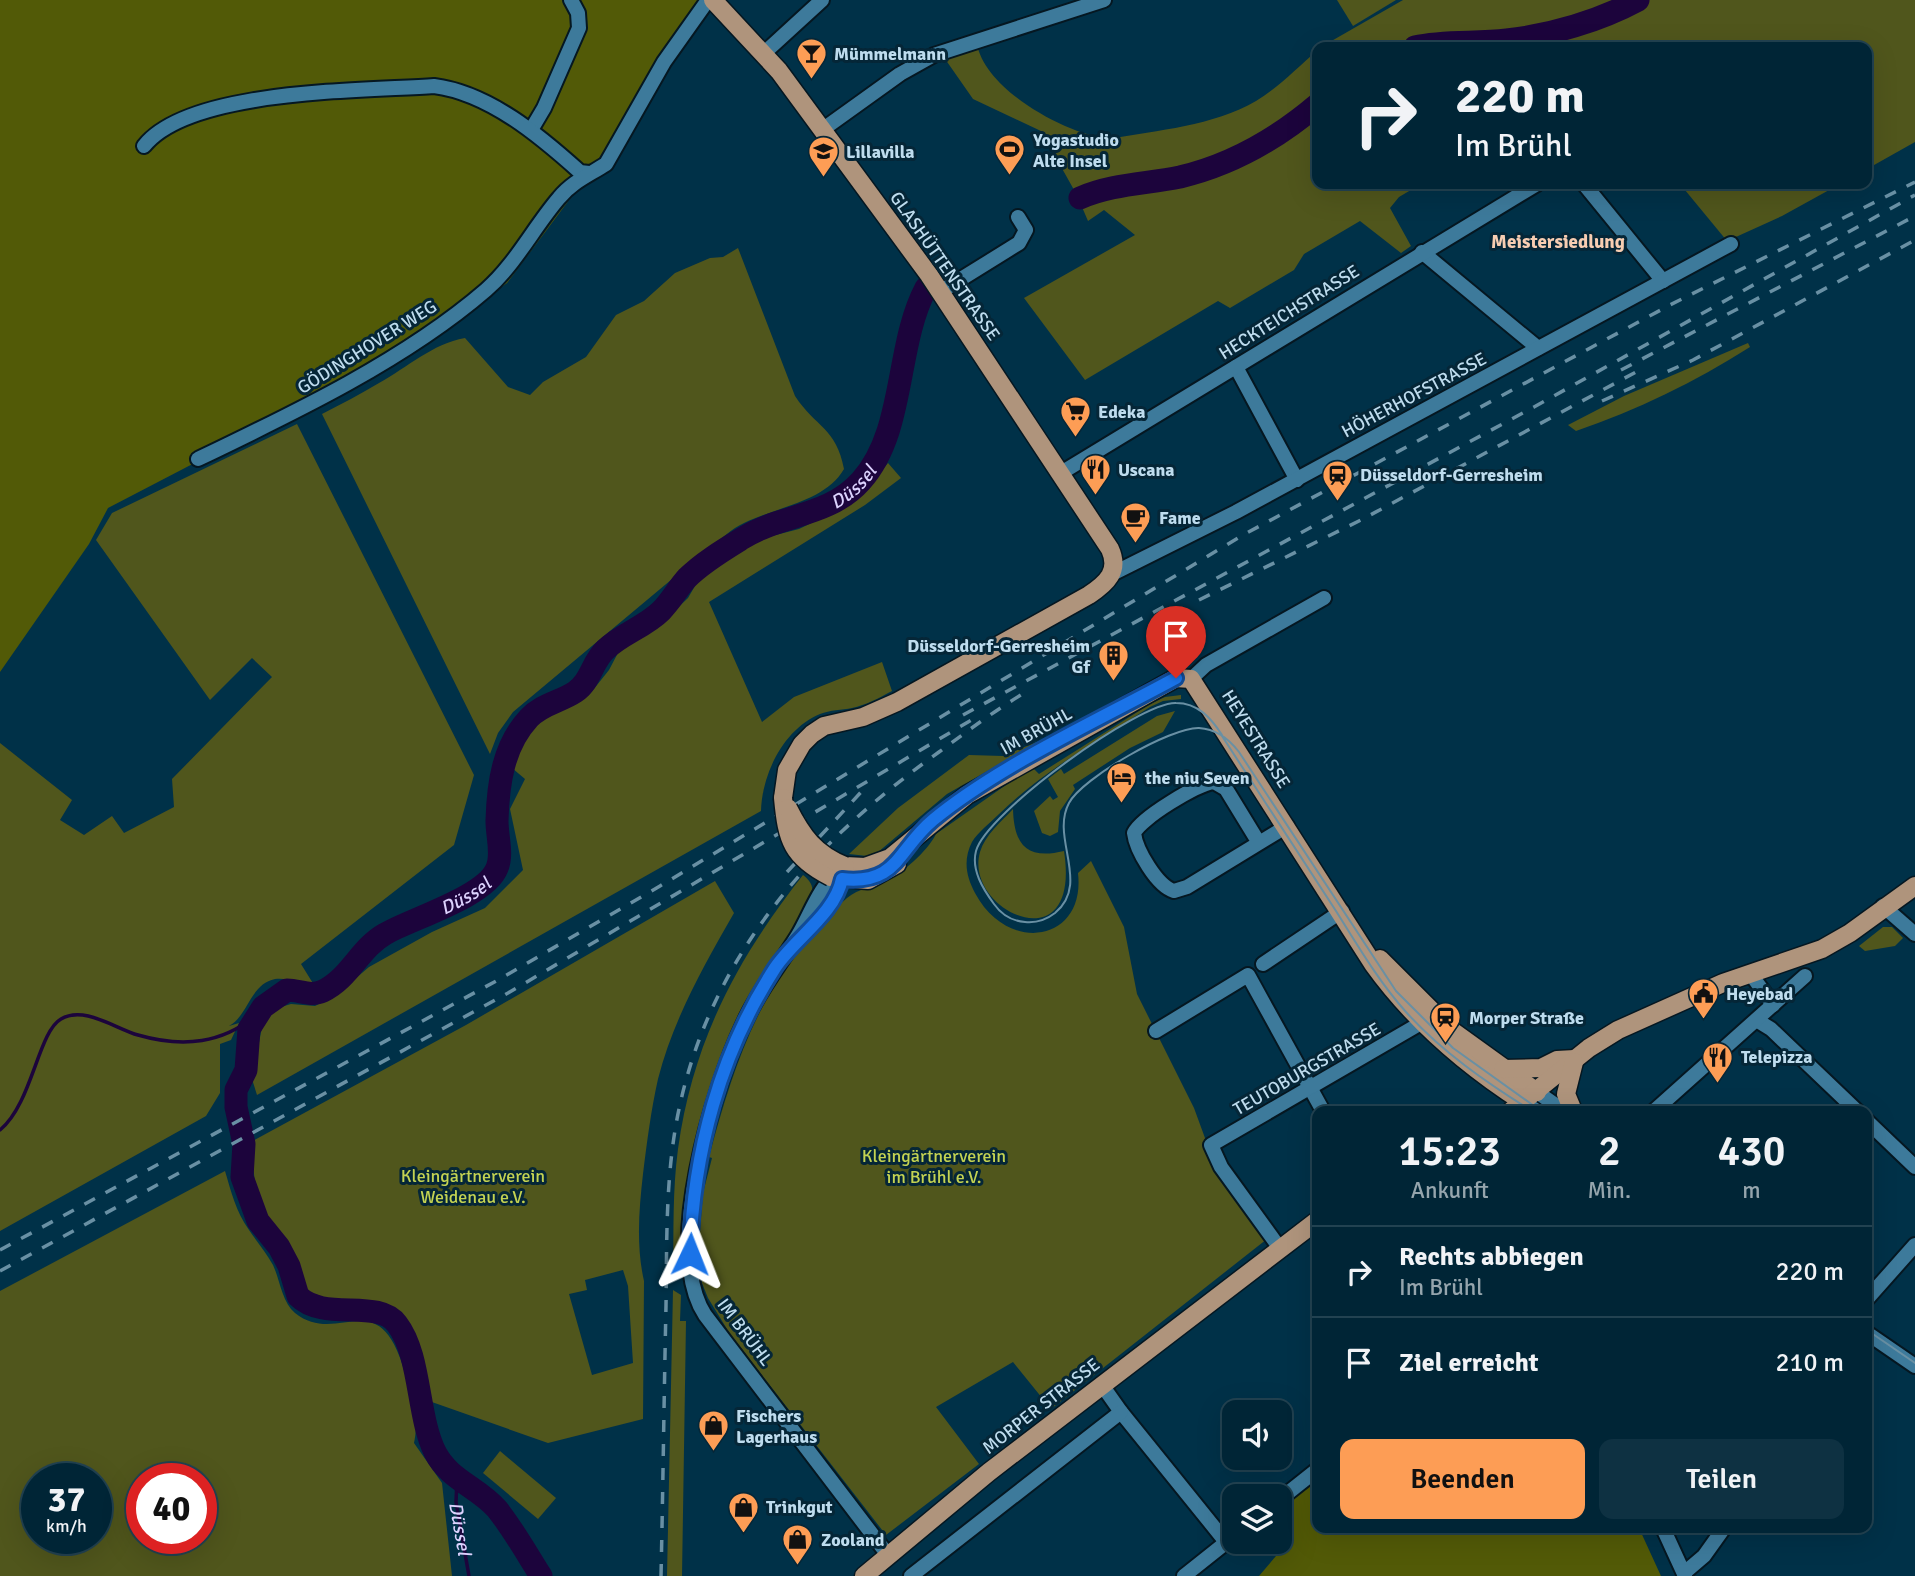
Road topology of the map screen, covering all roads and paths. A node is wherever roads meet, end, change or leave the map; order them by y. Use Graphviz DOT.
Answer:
graph roads {
  1 [pos="571,0"];
  2 [pos="711,0"];
  3 [pos="822,0"];
  4 [pos="1104,0"];
  5 [pos="763,54"];
  6 [pos="531,130"];
  7 [pos="822,130"];
  8 [pos="144,146"];
  9 [pos="589,173"];
  10 [pos="1528,189"];
  11 [pos="1588,189"];
  12 [pos="1018,217"];
  13 [pos="1731,244"];
  14 [pos="1422,252"];
  15 [pos="1663,281"];
  16 [pos="940,292"];
  17 [pos="1538,348"];
  18 [pos="1236,367"];
  19 [pos="198,459"];
  20 [pos="1061,473"];
  21 [pos="1297,480"];
  22 [pos="1112,574"];
  23 [pos="1324,598"];
  24 [pos="1189,678"];
  25 [pos="1287,826"];
  26 [pos="1259,843"];
  27 [pos="839,874"];
  28 [pos="1915,886"];
  29 [pos="1883,906"];
  30 [pos="1342,911"];
  31 [pos="1355,932"];
  32 [pos="1915,934"];
  33 [pos="1263,964"];
  34 [pos="1750,973"];
  35 [pos="1805,976"];
  36 [pos="1773,1005"];
  37 [pos="1758,1021"];
  38 [pos="1421,1023"];
  39 [pos="1156,1031"];
  40 [pos="1575,1059"];
  41 [pos="1503,1069"];
  42 [pos="1311,1089"];
  43 [pos="1527,1104"];
  44 [pos="1320,1106"];
  45 [pos="1571,1106"];
  46 [pos="1660,1106"];
  47 [pos="1852,1106"];
  48 [pos="1872,1126"];
  49 [pos="1915,1167"];
  50 [pos="1312,1224"];
  51 [pos="1915,1245"];
  52 [pos="1279,1247"];
  53 [pos="1872,1293"];
  54 [pos="1872,1336"];
  55 [pos="1915,1366"];
  56 [pos="1102,1385"];
  57 [pos="1121,1412"];
  58 [pos="1312,1474"];
  59 [pos="1292,1490"];
  60 [pos="1222,1530"];
  61 [pos="1665,1533"];
  62 [pos="1720,1533"];
  63 [pos="1222,1545"];
  64 [pos="888,1555"];
  65 [pos="1684,1575"];
  66 [pos="864,1576"];
  67 [pos="911,1576"];
  68 [pos="1184,1576"];
  1 -- 6 [label="street"];
  2 -- 5 [label="main road, GLASHÜTTENSTRASSE"];
  2 -- 9 [label="street, GÖDINGHOVER WEG"];
  3 -- 5 [label="street"];
  4 -- 7 [label="street"];
  5 -- 7 [label="main road, GLASHÜTTENSTRASSE"];
  6 -- 8 [label="street"];
  6 -- 9 [label="street"];
  7 -- 16 [label="main road, GLASHÜTTENSTRASSE"];
  9 -- 19 [label="street, GÖDINGHOVER WEG"];
  10 -- 14 [label="street, HECKTEICHSTRASSE"];
  11 -- 15 [label="street"];
  12 -- 16 [label="street"];
  13 -- 15 [label="street, HÖHERHOFSTRASSE"];
  14 -- 17 [label="street"];
  14 -- 18 [label="street, HECKTEICHSTRASSE"];
  15 -- 17 [label="street, HÖHERHOFSTRASSE"];
  16 -- 20 [label="main road, GLASHÜTTENSTRASSE"];
  17 -- 21 [label="street, HÖHERHOFSTRASSE"];
  18 -- 20 [label="street, HECKTEICHSTRASSE"];
  18 -- 21 [label="street"];
  20 -- 22 [label="main road, GLASHÜTTENSTRASSE"];
  21 -- 22 [label="street, HÖHERHOFSTRASSE"];
  22 -- 27 [label="main road, bridge"];
  23 -- 24 [label="street"];
  24 -- 25 [label="main road, HEYESTRASSE"];
  24 -- 27 [label="main road, IM BRÜHL"];
  25 -- 26 [label="street"];
  25 -- 30 [label="main road, HEYESTRASSE"];
  26 -- 26 [label="street"];
  27 -- 64 [label="street, IM BRÜHL"];
  28 -- 29 [label="main road"];
  29 -- 32 [label="street"];
  29 -- 34 [label="main road"];
  30 -- 31 [label="main road, HEYESTRASSE"];
  30 -- 33 [label="street"];
  31 -- 38 [label="main road, HEYESTRASSE"];
  31 -- 41 [label="main road, HEYESTRASSE"];
  34 -- 36 [label="street"];
  34 -- 40 [label="main road"];
  35 -- 36 [label="street"];
  36 -- 37 [label="street"];
  37 -- 46 [label="street"];
  37 -- 47 [label="street"];
  38 -- 42 [label="street, TEUTOBURGSTRASSE"];
  38 -- 43 [label="main road, HEYESTRASSE"];
  39 -- 42 [label="street"];
  40 -- 41 [label="main road"];
  40 -- 43 [label="main road"];
  40 -- 45 [label="main road"];
  41 -- 43 [label="main road, HEYESTRASSE"];
  42 -- 44 [label="street"];
  42 -- 52 [label="street, TEUTOBURGSTRASSE"];
  48 -- 49 [label="street"];
  50 -- 52 [label="main road, MORPER STRASSE"];
  51 -- 53 [label="street"];
  52 -- 56 [label="main road, MORPER STRASSE"];
  54 -- 55 [label="street"];
  56 -- 57 [label="street"];
  56 -- 64 [label="main road, MORPER STRASSE"];
  57 -- 60 [label="street"];
  57 -- 67 [label="street"];
  58 -- 59 [label="street"];
  61 -- 65 [label="street"];
  62 -- 65 [label="street"];
  63 -- 68 [label="street"];
  64 -- 66 [label="main road, MORPER STRASSE"];
}
